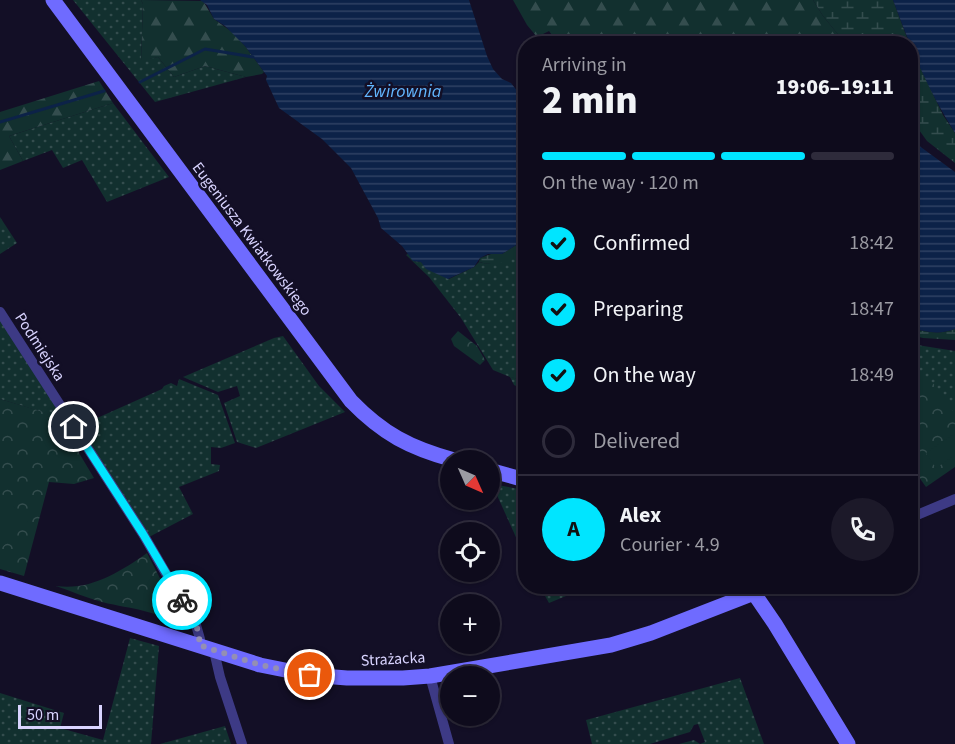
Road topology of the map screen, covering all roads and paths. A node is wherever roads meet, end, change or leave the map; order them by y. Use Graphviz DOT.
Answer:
graph roads {
  1 [pos="53,0"];
  2 [pos="0,312"];
  3 [pos="440,456"];
  4 [pos="500,473"];
  5 [pos="518,478"];
  6 [pos="955,500"];
  7 [pos="918,515"];
  8 [pos="0,583"];
  9 [pos="743,594"];
  10 [pos="754,594"];
  11 [pos="199,645"];
  12 [pos="214,651"];
  13 [pos="430,676"];
  14 [pos="242,744"];
  15 [pos="449,744"];
  16 [pos="848,744"];
  1 -- 3 [label="street, Eugeniusza Kwiatkowskiego"];
  2 -- 11 [label="street, Podmiejska"];
  4 -- 5 [label="street"];
  6 -- 7 [label="street"];
  8 -- 11 [label="street, Strażacka"];
  9 -- 13 [label="street, Strażacka"];
  10 -- 16 [label="street"];
  11 -- 12 [label="street, Strażacka"];
  12 -- 13 [label="street, Strażacka"];
  12 -- 14 [label="street"];
  13 -- 15 [label="street"];
}
